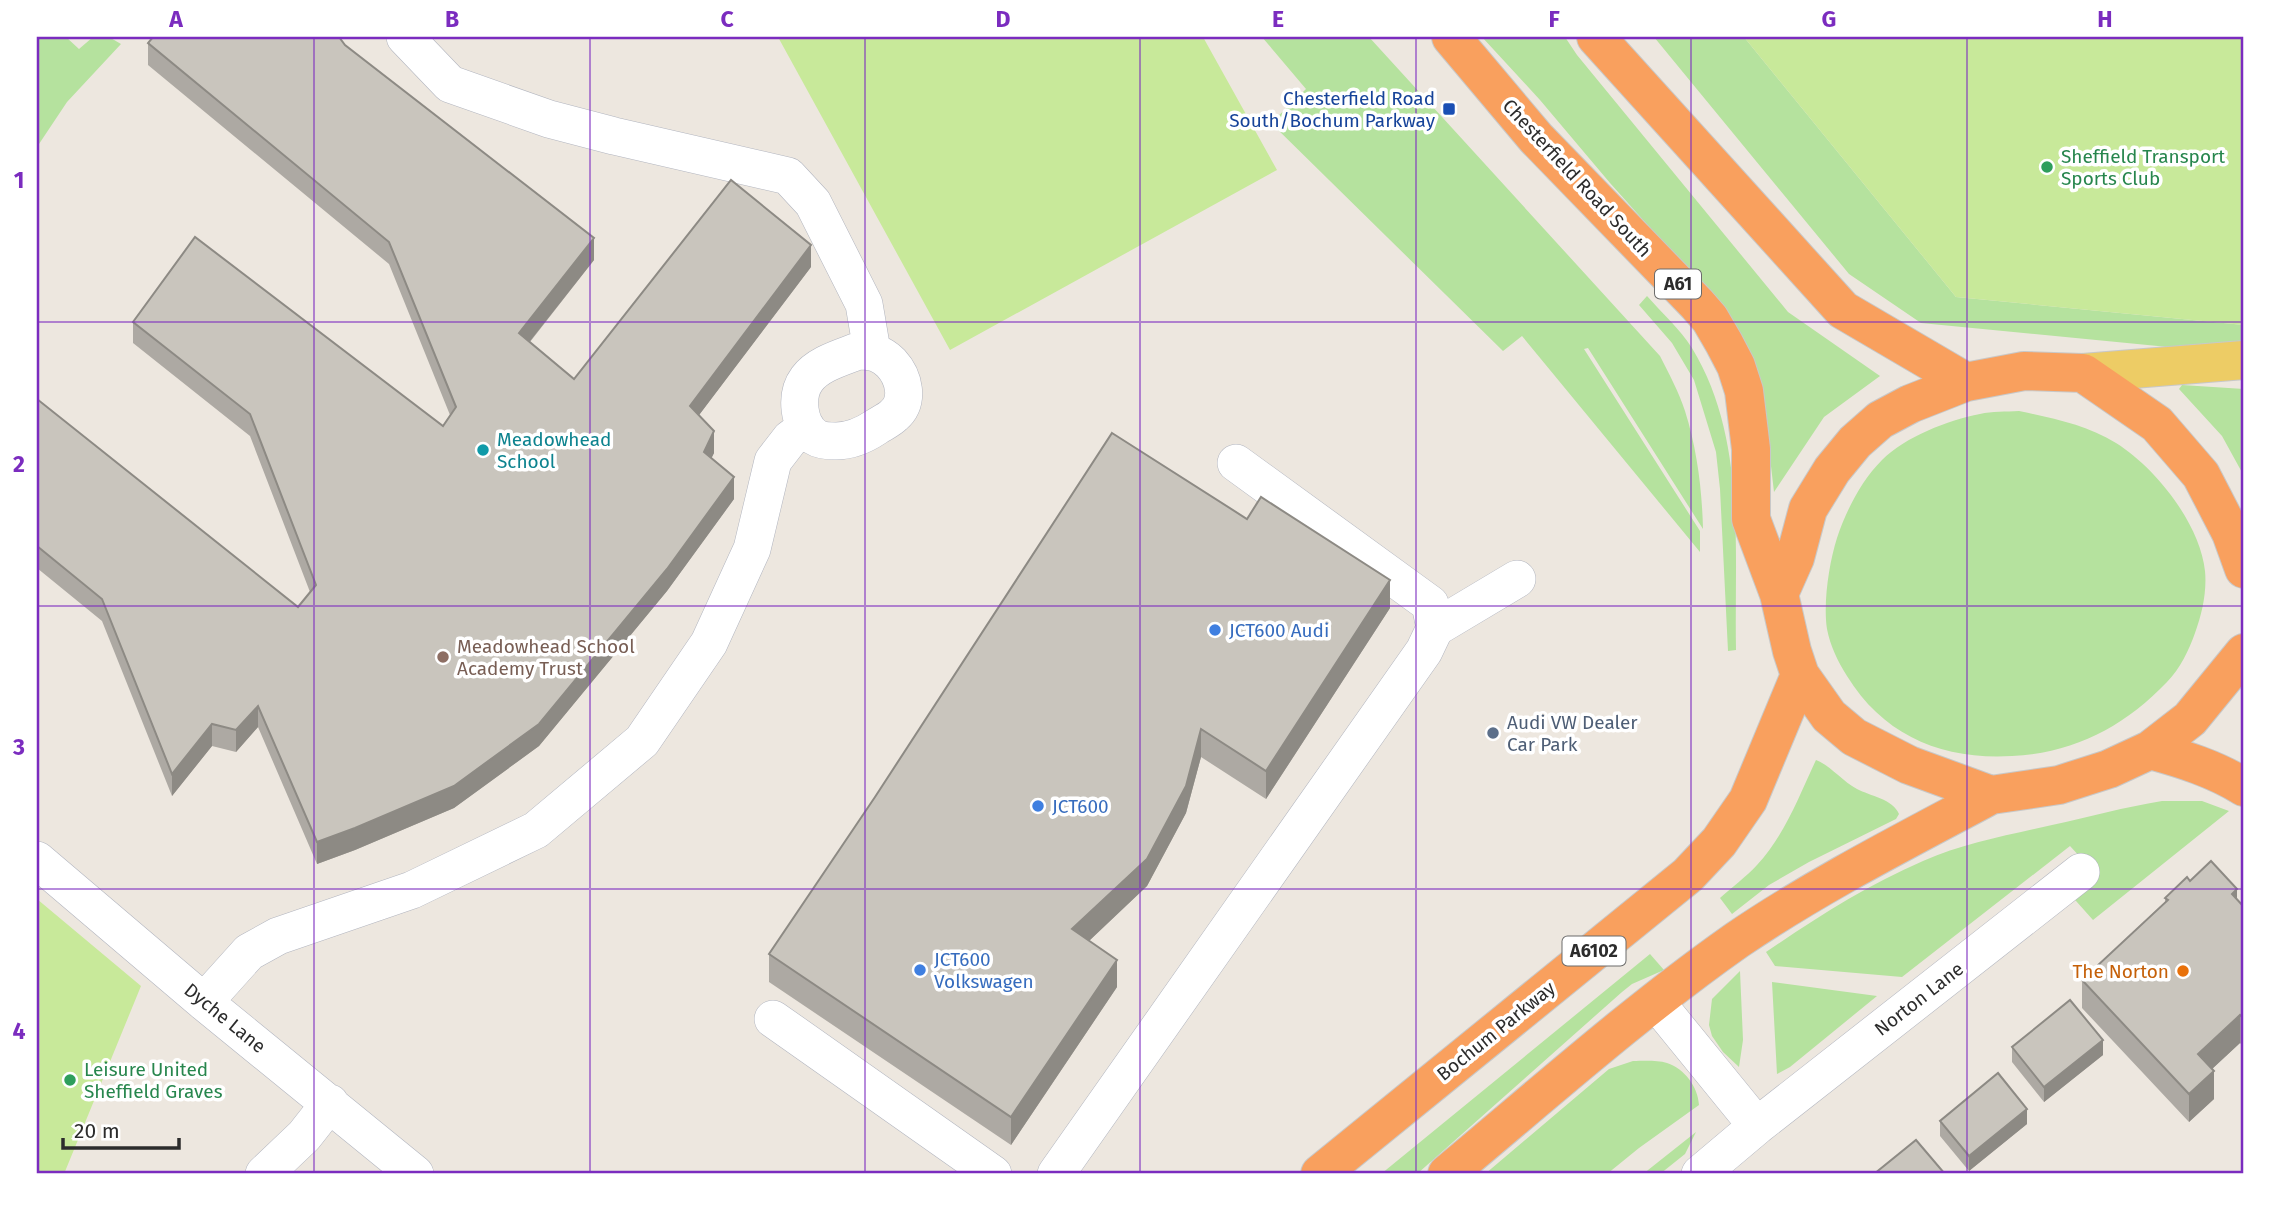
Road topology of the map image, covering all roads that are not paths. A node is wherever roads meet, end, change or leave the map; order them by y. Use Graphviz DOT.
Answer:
graph roads {
  1 [pos="405,37"];
  2 [pos="1451,37"];
  3 [pos="1596,37"];
  4 [pos="872,351"];
  5 [pos="2244,360"];
  6 [pos="2082,373"];
  7 [pos="1966,382"];
  8 [pos="806,427"];
  9 [pos="1236,463"];
  10 [pos="2244,569"];
  11 [pos="1517,579"];
  12 [pos="1779,594"];
  13 [pos="1435,628"];
  14 [pos="2244,653"];
  15 [pos="1800,675"];
  16 [pos="2150,750"];
  17 [pos="2244,787"];
  18 [pos="1991,795"];
  19 [pos="37,860"];
  20 [pos="2081,872"];
  21 [pos="204,1002"];
  22 [pos="1656,1002"];
  23 [pos="773,1019"];
  24 [pos="330,1103"];
  25 [pos="1758,1126"];
  26 [pos="264,1174"];
  27 [pos="415,1174"];
  28 [pos="993,1174"];
  29 [pos="1056,1174"];
  30 [pos="1320,1174"];
  31 [pos="1447,1174"];
  32 [pos="1700,1174"];
  1 -- 4 [label="street"];
  2 -- 12 [label="highway, Chesterfield Road South / A61"];
  3 -- 7 [label="highway"];
  4 -- 8 [label="street"];
  4 -- 8 [label="street"];
  5 -- 6 [label="main road"];
  6 -- 7 [label="highway"];
  6 -- 10 [label="highway"];
  7 -- 12 [label="highway"];
  8 -- 21 [label="street"];
  9 -- 13 [label="street"];
  11 -- 13 [label="street"];
  12 -- 15 [label="highway, Chesterfield Road South"];
  13 -- 29 [label="street"];
  14 -- 16 [label="highway"];
  15 -- 18 [label="highway, Chesterfield Road South"];
  15 -- 30 [label="highway, Bochum Parkway / A6102"];
  16 -- 17 [label="highway"];
  16 -- 18 [label="highway"];
  18 -- 22 [label="highway"];
  19 -- 21 [label="street, Dyche Lane"];
  20 -- 25 [label="street, Norton Lane"];
  21 -- 24 [label="street, Dyche Lane"];
  22 -- 25 [label="street"];
  22 -- 31 [label="highway"];
  23 -- 28 [label="street"];
  24 -- 26 [label="street"];
  24 -- 27 [label="street, Dyche Lane"];
  25 -- 32 [label="street, Norton Lane"];
}
